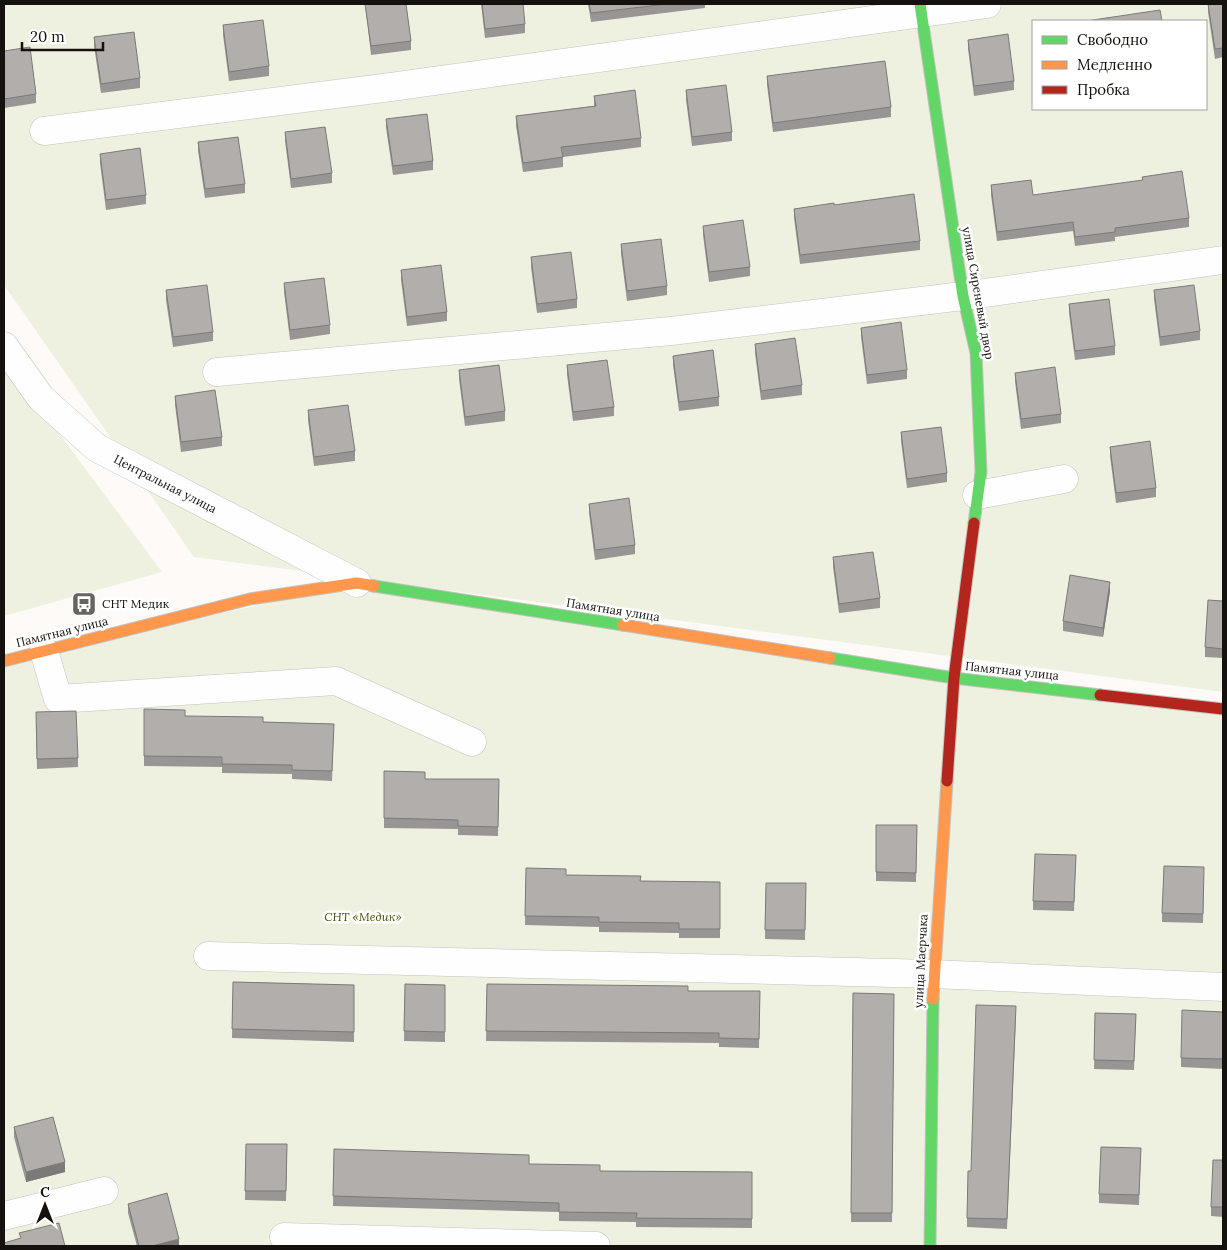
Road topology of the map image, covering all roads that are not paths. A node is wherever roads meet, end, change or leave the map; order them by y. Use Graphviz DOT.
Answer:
graph roads {
  1 [pos="987,4"];
  2 [pos="921,9"];
  3 [pos="44,131"];
  4 [pos="1223,260"];
  5 [pos="962,296"];
  6 [pos="4,346"];
  7 [pos="217,372"];
  8 [pos="1064,479"];
  9 [pos="977,495"];
  10 [pos="357,583"];
  11 [pos="44,651"];
  12 [pos="4,661"];
  13 [pos="954,678"];
  14 [pos="1223,709"];
  15 [pos="472,742"];
  16 [pos="208,956"];
  17 [pos="933,974"];
  18 [pos="1223,986"];
  19 [pos="104,1191"];
  20 [pos="4,1216"];
  21 [pos="284,1236"];
  22 [pos="596,1246"];
  23 [pos="930,1246"];
  1 -- 2 [label="street"];
  2 -- 3 [label="street"];
  2 -- 5 [label="street, улица Сиреневый двор"];
  4 -- 5 [label="street"];
  5 -- 7 [label="street"];
  5 -- 9 [label="street, улица Сиреневый двор"];
  6 -- 10 [label="street, Центральная улица"];
  8 -- 9 [label="street"];
  9 -- 13 [label="street, улица Сиреневый двор"];
  10 -- 11 [label="street, Памятная улица"];
  10 -- 13 [label="street, Памятная улица"];
  11 -- 12 [label="street, Памятная улица"];
  11 -- 15 [label="street"];
  13 -- 14 [label="street, Памятная улица"];
  13 -- 17 [label="street, улица Маерчака"];
  16 -- 17 [label="street"];
  17 -- 18 [label="street"];
  17 -- 23 [label="street, улица Маерчака"];
  19 -- 20 [label="street"];
  21 -- 22 [label="street"];
}
